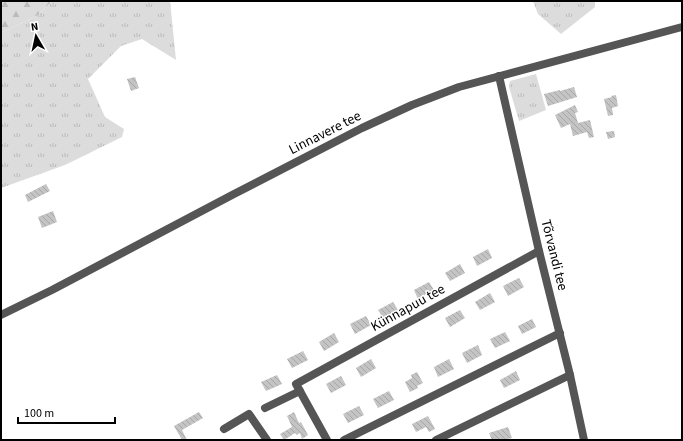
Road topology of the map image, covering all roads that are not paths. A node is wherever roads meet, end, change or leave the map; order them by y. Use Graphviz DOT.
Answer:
graph roads {
  1 [pos="682,26"];
  2 [pos="499,76"];
  3 [pos="539,251"];
  4 [pos="1,315"];
  5 [pos="560,333"];
  6 [pos="570,375"];
  7 [pos="300,391"];
  8 [pos="265,408"];
  9 [pos="224,429"];
  10 [pos="267,440"];
  11 [pos="327,440"];
  12 [pos="344,440"];
  13 [pos="436,440"];
  14 [pos="584,440"];
  1 -- 2 [label="street, Linnavere tee"];
  2 -- 3 [label="street, Tõrvandi tee"];
  2 -- 4 [label="street, Linnavere tee"];
  3 -- 5 [label="street, Tõrvandi tee"];
  3 -- 7 [label="street, Künnapuu tee"];
  5 -- 6 [label="street, Tõrvandi tee"];
  5 -- 12 [label="street"];
  6 -- 13 [label="street"];
  6 -- 14 [label="street, Tõrvandi tee"];
  7 -- 8 [label="street"];
  7 -- 11 [label="street"];
  9 -- 10 [label="street"];
}
